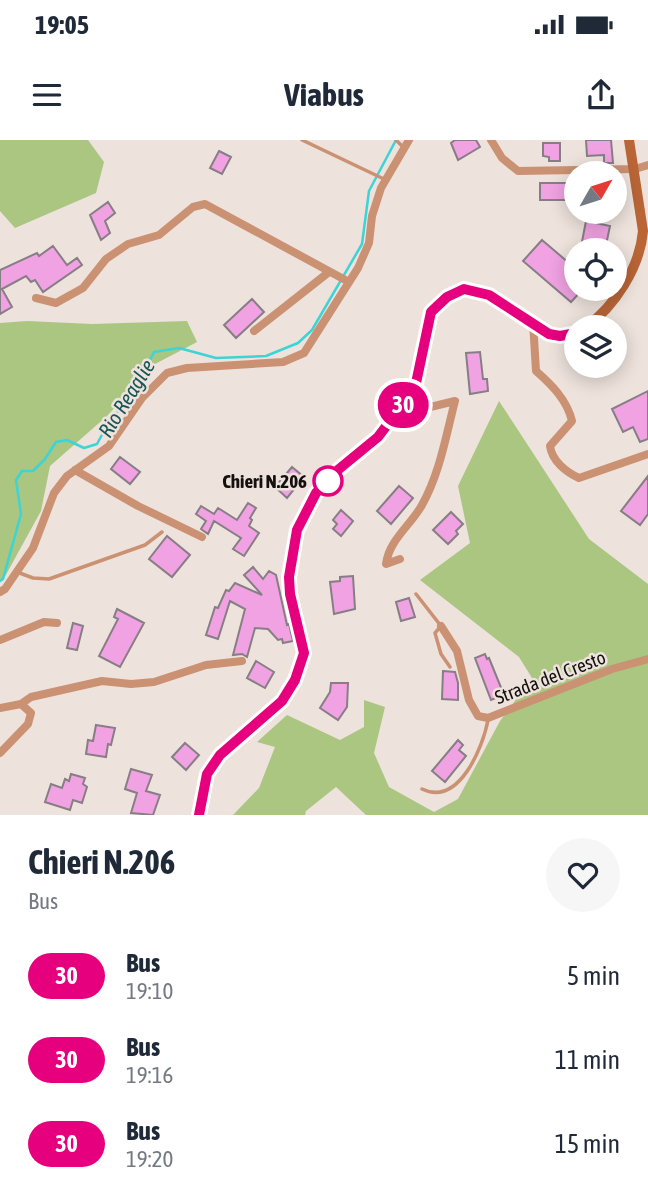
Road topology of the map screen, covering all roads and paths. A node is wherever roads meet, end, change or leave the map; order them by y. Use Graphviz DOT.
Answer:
graph roads {
  1 [pos="302,140"];
  2 [pos="491,140"];
  3 [pos="629,140"];
  4 [pos="402,143"];
  5 [pos="648,165"];
  6 [pos="635,169"];
  7 [pos="383,179"];
  8 [pos="332,273"];
  9 [pos="349,282"];
  10 [pos="36,298"];
  11 [pos="602,315"];
  12 [pos="533,322"];
  13 [pos="254,331"];
  14 [pos="564,335"];
  15 [pos="400,411"];
  16 [pos="648,454"];
  17 [pos="75,470"];
  18 [pos="162,532"];
  19 [pos="202,537"];
  20 [pos="400,559"];
  21 [pos="17,572"];
  22 [pos="0,592"];
  23 [pos="416,594"];
  24 [pos="57,623"];
  25 [pos="441,626"];
  26 [pos="0,640"];
  27 [pos="648,660"];
  28 [pos="242,661"];
  29 [pos="450,667"];
  30 [pos="21,704"];
  31 [pos="0,708"];
  32 [pos="488,718"];
  33 [pos="0,753"];
  34 [pos="422,789"];
  35 [pos="199,815"];
  1 -- 7 [label="lane"];
  2 -- 6 [label="street"];
  3 -- 6 [label="main road"];
  4 -- 7 [label="street"];
  5 -- 6 [label="street"];
  6 -- 11 [label="main road"];
  7 -- 9 [label="street"];
  8 -- 9 [label="street"];
  8 -- 10 [label="street"];
  8 -- 13 [label="street"];
  9 -- 17 [label="street"];
  12 -- 14 [label="main road"];
  12 -- 15 [label="main road"];
  12 -- 16 [label="street"];
  15 -- 20 [label="street"];
  15 -- 35 [label="main road"];
  17 -- 19 [label="street"];
  17 -- 21 [label="street"];
  18 -- 21 [label="lane"];
  21 -- 22 [label="street"];
  23 -- 25 [label="lane"];
  24 -- 26 [label="street"];
  25 -- 29 [label="lane"];
  25 -- 32 [label="street, Strada del Cresto"];
  27 -- 32 [label="street, Strada del Cresto"];
  28 -- 30 [label="street"];
  30 -- 31 [label="street"];
  30 -- 33 [label="street"];
  32 -- 34 [label="lane"];
}
